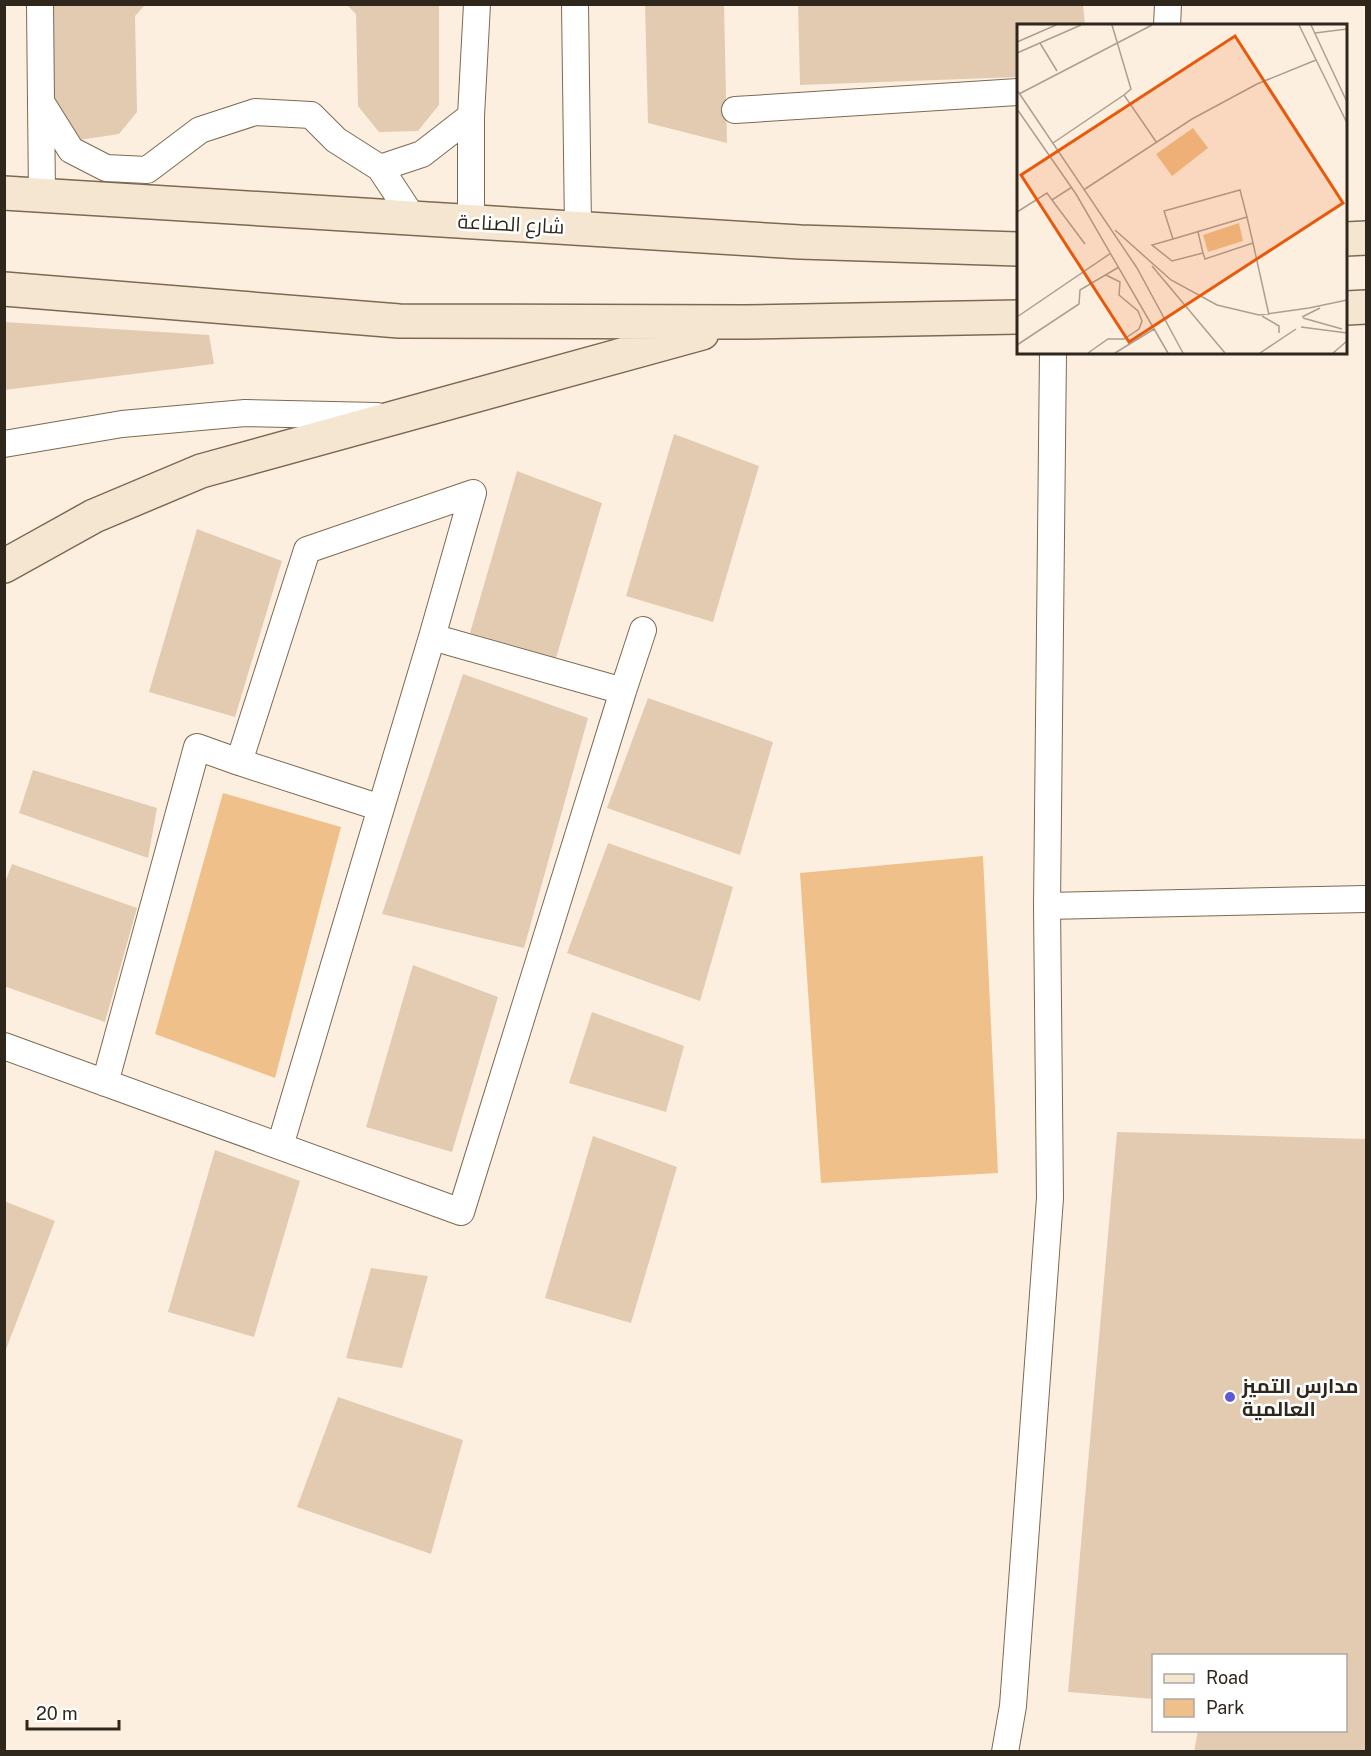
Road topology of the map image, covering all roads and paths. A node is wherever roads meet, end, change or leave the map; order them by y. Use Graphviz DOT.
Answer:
graph roads {
  1 [pos="40,4"];
  2 [pos="477,4"];
  3 [pos="575,4"];
  4 [pos="1168,4"];
  5 [pos="1167,24"];
  6 [pos="1017,92"];
  7 [pos="41,102"];
  8 [pos="735,110"];
  9 [pos="471,116"];
  10 [pos="380,168"];
  11 [pos="147,186"];
  12 [pos="4,193"];
  13 [pos="42,195"];
  14 [pos="413,218"];
  15 [pos="471,222"];
  16 [pos="578,228"];
  17 [pos="1366,238"];
  18 [pos="1347,239"];
  19 [pos="1017,249"];
  20 [pos="4,289"];
  21 [pos="1366,307"];
  22 [pos="1347,308"];
  23 [pos="1017,317"];
  24 [pos="745,322"];
  25 [pos="1053,354"];
  26 [pos="394,416"];
  27 [pos="4,444"];
  28 [pos="4,566"];
  29 [pos="643,630"];
  30 [pos="432,637"];
  31 [pos="623,691"];
  32 [pos="239,762"];
  33 [pos="381,808"];
  34 [pos="1366,899"];
  35 [pos="1047,906"];
  36 [pos="4,1046"];
  37 [pos="105,1083"];
  38 [pos="280,1146"];
  39 [pos="1005,1752"];
  1 -- 7 [label="street"];
  2 -- 9 [label="street"];
  3 -- 16 [label="street"];
  4 -- 5 [label="street"];
  6 -- 8 [label="street"];
  7 -- 11 [label="street"];
  7 -- 13 [label="street"];
  9 -- 10 [label="street"];
  9 -- 15 [label="street"];
  10 -- 11 [label="street"];
  10 -- 14 [label="street"];
  11 -- 13 [label="street, شارع الصناعة"];
  11 -- 14 [label="street, شارع الصناعة"];
  12 -- 13 [label="street, شارع الصناعة"];
  14 -- 15 [label="street, شارع الصناعة"];
  15 -- 16 [label="street, شارع الصناعة"];
  16 -- 19 [label="street, شارع الصناعة"];
  17 -- 18 [label="street"];
  20 -- 24 [label="street"];
  21 -- 22 [label="street"];
  23 -- 24 [label="street"];
  24 -- 26 [label="street"];
  25 -- 35 [label="street"];
  26 -- 27 [label="street"];
  26 -- 28 [label="street"];
  29 -- 31 [label="street"];
  30 -- 31 [label="street"];
  30 -- 32 [label="street"];
  30 -- 33 [label="street"];
  31 -- 38 [label="street"];
  32 -- 33 [label="street"];
  32 -- 37 [label="street"];
  33 -- 38 [label="street"];
  34 -- 35 [label="street"];
  35 -- 39 [label="street"];
  36 -- 37 [label="street"];
  37 -- 38 [label="street"];
}
